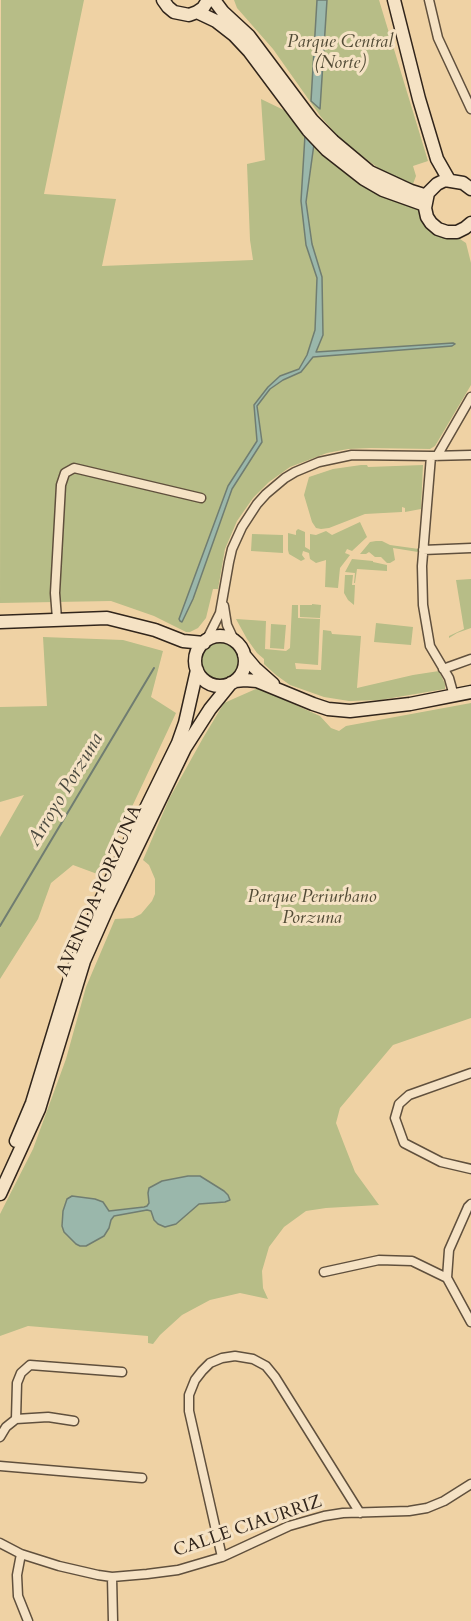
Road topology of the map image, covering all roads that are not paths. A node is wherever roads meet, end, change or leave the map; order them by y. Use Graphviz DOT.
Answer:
graph roads {
  1 [pos="163,0"];
  2 [pos="208,0"];
  3 [pos="214,0"];
  4 [pos="394,0"];
  5 [pos="429,0"];
  6 [pos="197,12"];
  7 [pos="471,109"];
  8 [pos="449,180"];
  9 [pos="471,189"];
  10 [pos="426,201"];
  11 [pos="470,226"];
  12 [pos="471,397"];
  13 [pos="471,455"];
  14 [pos="434,456"];
  15 [pos="201,498"];
  16 [pos="471,548"];
  17 [pos="423,550"];
  18 [pos="224,594"];
  19 [pos="57,619"];
  20 [pos="0,622"];
  21 [pos="174,637"];
  22 [pos="205,642"];
  23 [pos="235,642"];
  24 [pos="244,655"];
  25 [pos="471,659"];
  26 [pos="196,667"];
  27 [pos="443,669"];
  28 [pos="233,682"];
  29 [pos="280,690"];
  30 [pos="471,692"];
  31 [pos="454,696"];
  32 [pos="471,1072"];
  33 [pos="471,1169"];
  34 [pos="0,1176"];
  35 [pos="0,1194"];
  36 [pos="471,1204"];
  37 [pos="324,1272"];
  38 [pos="447,1278"];
  39 [pos="471,1322"];
  40 [pos="122,1372"];
  41 [pos="16,1419"];
  42 [pos="74,1421"];
  43 [pos="0,1437"];
  44 [pos="0,1466"];
  45 [pos="142,1478"];
  46 [pos="471,1484"];
  47 [pos="360,1513"];
  48 [pos="0,1543"];
  49 [pos="21,1554"];
  50 [pos="222,1557"];
  51 [pos="112,1577"];
  52 [pos="28,1621"];
  53 [pos="113,1621"];
  1 -- 6 [label="street"];
  2 -- 6 [label="street"];
  3 -- 10 [label="street"];
  4 -- 8 [label="street"];
  5 -- 7 [label="street"];
  6 -- 10 [label="street"];
  8 -- 9 [label="street"];
  8 -- 10 [label="street"];
  10 -- 11 [label="street"];
  12 -- 14 [label="street"];
  13 -- 14 [label="street"];
  14 -- 17 [label="street"];
  14 -- 18 [label="street"];
  15 -- 19 [label="street"];
  16 -- 17 [label="street"];
  17 -- 27 [label="street"];
  18 -- 22 [label="street"];
  18 -- 23 [label="street"];
  19 -- 20 [label="street"];
  19 -- 21 [label="street"];
  21 -- 22 [label="street"];
  21 -- 26 [label="street"];
  22 -- 23 [label="street"];
  22 -- 26 [label="street"];
  23 -- 24 [label="street"];
  24 -- 28 [label="street"];
  24 -- 29 [label="street"];
  25 -- 27 [label="street"];
  26 -- 28 [label="street"];
  26 -- 34 [label="street, AVENIDA PORZUNA"];
  27 -- 31 [label="street"];
  28 -- 29 [label="street"];
  28 -- 35 [label="street, AVENIDA PORZUNA"];
  29 -- 31 [label="street"];
  30 -- 31 [label="street"];
  32 -- 33 [label="street"];
  36 -- 38 [label="street"];
  37 -- 38 [label="street"];
  38 -- 39 [label="street"];
  40 -- 41 [label="street"];
  41 -- 42 [label="street"];
  41 -- 43 [label="street"];
  44 -- 45 [label="street"];
  46 -- 47 [label="street, CALLE CIAURRIZ"];
  47 -- 50 [label="street, CALLE CIAURRIZ"];
  47 -- 50 [label="street"];
  48 -- 49 [label="street, CALLE CIAURRIZ"];
  49 -- 51 [label="street, CALLE CIAURRIZ"];
  49 -- 52 [label="street"];
  50 -- 51 [label="street, CALLE CIAURRIZ"];
  51 -- 53 [label="street"];
}
